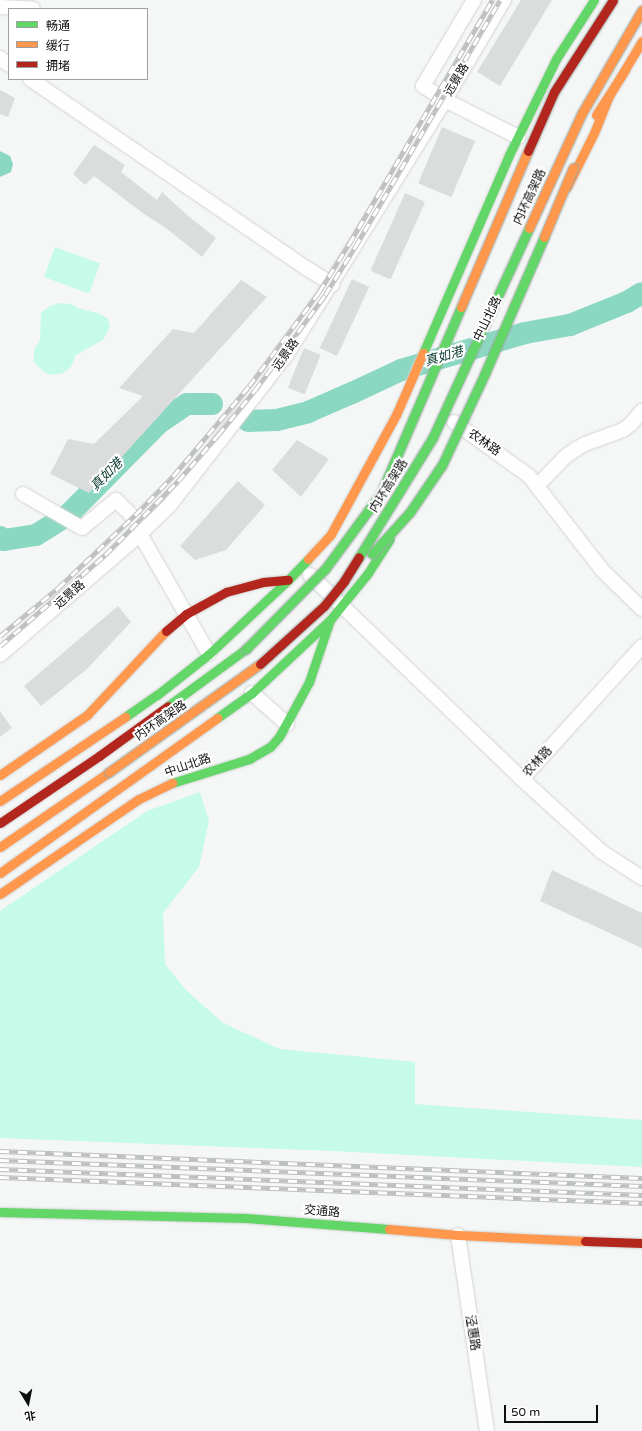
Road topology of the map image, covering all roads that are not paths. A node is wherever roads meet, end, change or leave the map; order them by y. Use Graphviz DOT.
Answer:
graph roads {
  1 [pos="474,0"];
  2 [pos="504,0"];
  3 [pos="594,0"];
  4 [pos="613,0"];
  5 [pos="0,7"];
  6 [pos="16,8"];
  7 [pos="642,10"];
  8 [pos="640,47"];
  9 [pos="625,70"];
  10 [pos="31,80"];
  11 [pos="445,100"];
  12 [pos="518,137"];
  13 [pos="332,284"];
  14 [pos="465,394"];
  15 [pos="642,411"];
  16 [pos="450,423"];
  17 [pos="439,445"];
  18 [pos="426,471"];
  19 [pos="538,485"];
  20 [pos="23,494"];
  21 [pos="142,532"];
  22 [pos="301,566"];
  23 [pos="288,580"];
  24 [pos="342,605"];
  25 [pos="324,606"];
  26 [pos="642,609"];
  27 [pos="186,614"];
  28 [pos="330,620"];
  29 [pos="642,646"];
  30 [pos="209,654"];
  31 [pos="0,655"];
  32 [pos="252,693"];
  33 [pos="287,724"];
  34 [pos="0,775"];
  35 [pos="522,779"];
  36 [pos="0,801"];
  37 [pos="0,823"];
  38 [pos="0,848"];
  39 [pos="0,873"];
  40 [pos="642,878"];
  41 [pos="0,894"];
  42 [pos="0,1212"];
  43 [pos="458,1235"];
  44 [pos="642,1243"];
  45 [pos="487,1431"];
  1 -- 11 [label="street"];
  2 -- 11 [label="street, 远景路"];
  3 -- 12 [label="main road"];
  4 -- 37 [label="main road, 内环高架路, bridge"];
  5 -- 6 [label="street"];
  7 -- 25 [label="main road, 内环高架路, bridge"];
  8 -- 9 [label="main road, 中山北路"];
  9 -- 14 [label="main road, 中山北路"];
  9 -- 25 [label="main road, bridge"];
  10 -- 13 [label="street"];
  11 -- 12 [label="street"];
  11 -- 13 [label="street, 远景路"];
  12 -- 22 [label="main road"];
  13 -- 21 [label="street, 远景路"];
  15 -- 19 [label="street"];
  16 -- 17 [label="main road"];
  16 -- 19 [label="street, 农林路"];
  18 -- 24 [label="main road, 中山北路"];
  19 -- 26 [label="street, 农林路"];
  20 -- 21 [label="street"];
  21 -- 27 [label="street"];
  21 -- 31 [label="street, 远景路"];
  22 -- 23 [label="main road"];
  22 -- 24 [label="street"];
  23 -- 27 [label="main road"];
  23 -- 30 [label="main road"];
  24 -- 28 [label="main road, 中山北路"];
  24 -- 35 [label="street"];
  25 -- 38 [label="main road, 内环高架路, bridge"];
  27 -- 30 [label="street"];
  27 -- 34 [label="main road"];
  28 -- 32 [label="main road, 中山北路"];
  28 -- 33 [label="main road, 中山北路"];
  29 -- 35 [label="street, 农林路"];
  30 -- 36 [label="main road"];
  32 -- 33 [label="street"];
  32 -- 39 [label="main road, 中山北路"];
  33 -- 41 [label="main road, 中山北路"];
  35 -- 40 [label="street, 农林路"];
  42 -- 43 [label="main road, 交通路"];
  43 -- 44 [label="main road, 交通路"];
  43 -- 45 [label="street, 泾惠路"];
}
